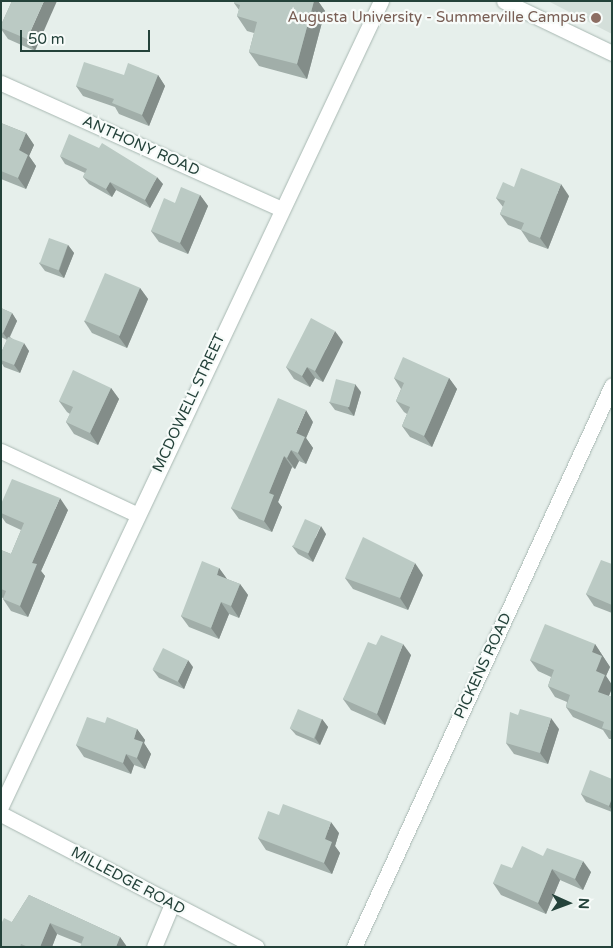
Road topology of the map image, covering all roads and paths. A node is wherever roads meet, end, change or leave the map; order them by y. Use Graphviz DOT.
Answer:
graph roads {
  1 [pos="380,1"];
  2 [pos="504,1"];
  3 [pos="612,53"];
  4 [pos="1,82"];
  5 [pos="281,209"];
  6 [pos="612,385"];
  7 [pos="1,451"];
  8 [pos="136,514"];
  9 [pos="1,806"];
  10 [pos="1,814"];
  11 [pos="172,904"];
  12 [pos="154,947"];
  13 [pos="256,947"];
  14 [pos="354,947"];
  1 -- 5 [label="street, MCDOWELL STREET"];
  2 -- 3 [label="street"];
  4 -- 5 [label="street, ANTHONY ROAD"];
  5 -- 8 [label="street, MCDOWELL STREET"];
  6 -- 14 [label="street, PICKENS ROAD"];
  7 -- 8 [label="street"];
  8 -- 9 [label="street, MCDOWELL STREET"];
  10 -- 11 [label="street, MILLEDGE ROAD"];
  11 -- 12 [label="street"];
  11 -- 13 [label="street, MILLEDGE ROAD"];
}
